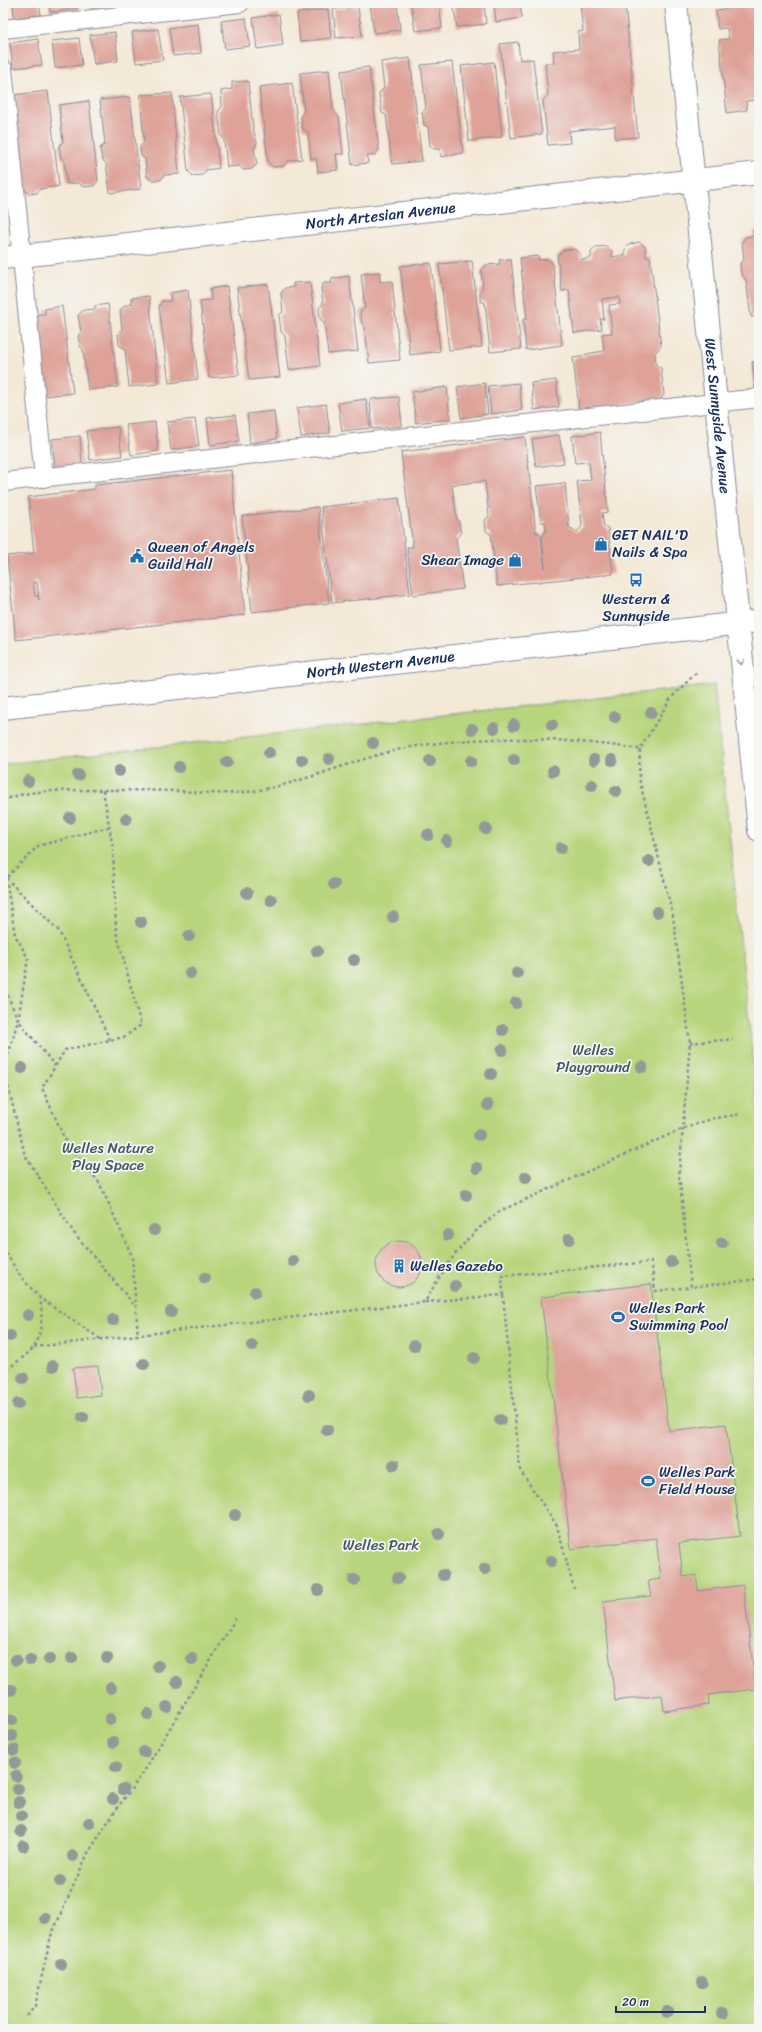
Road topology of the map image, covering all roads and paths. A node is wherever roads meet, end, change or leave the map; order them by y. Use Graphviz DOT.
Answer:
graph roads {
  1 [pos="240,3"];
  2 [pos="676,3"];
  3 [pos="3,29"];
  4 [pos="3,69"];
  5 [pos="759,173"];
  6 [pos="693,180"];
  7 [pos="12,257"];
  8 [pos="759,398"];
  9 [pos="715,402"];
  10 [pos="44,478"];
  11 [pos="3,482"];
  12 [pos="759,621"];
  13 [pos="737,624"];
  14 [pos="696,673"];
  15 [pos="3,708"];
  16 [pos="640,749"];
  17 [pos="103,790"];
  18 [pos="3,801"];
  19 [pos="109,827"];
  20 [pos="759,830"];
  21 [pos="6,878"];
  22 [pos="3,881"];
  23 [pos="3,984"];
  24 [pos="18,1020"];
  25 [pos="733,1039"];
  26 [pos="110,1040"];
  27 [pos="690,1043"];
  28 [pos="55,1066"];
  29 [pos="741,1114"];
  30 [pos="682,1129"];
  31 [pos="3,1248"];
  32 [pos="758,1279"];
  33 [pos="691,1287"];
  34 [pos="503,1295"];
  35 [pos="40,1298"];
  36 [pos="425,1302"];
  37 [pos="136,1307"];
  38 [pos="138,1336"];
  39 [pos="102,1340"];
  40 [pos="34,1347"];
  41 [pos="3,1374"];
  42 [pos="574,1589"];
  43 [pos="236,1618"];
  44 [pos="27,2016"];
  1 -- 3 [label="lane"];
  2 -- 6 [label="street, West Sunnyside Avenue"];
  4 -- 7 [label="lane"];
  5 -- 6 [label="street, North Artesian Avenue"];
  6 -- 7 [label="street, North Artesian Avenue"];
  6 -- 9 [label="street, West Sunnyside Avenue"];
  7 -- 10 [label="lane"];
  8 -- 9 [label="lane"];
  9 -- 10 [label="lane"];
  9 -- 13 [label="street, West Sunnyside Avenue"];
  10 -- 11 [label="lane"];
  12 -- 13 [label="street, North Western Avenue"];
  13 -- 15 [label="street, North Western Avenue"];
  13 -- 20 [label="street, West Sunnyside Avenue, one-way"];
  14 -- 16 [label="path"];
  16 -- 17 [label="path"];
  16 -- 27 [label="path"];
  17 -- 18 [label="path"];
  17 -- 19 [label="path"];
  19 -- 21 [label="path"];
  19 -- 26 [label="path"];
  21 -- 22 [label="path"];
  21 -- 24 [label="path"];
  21 -- 26 [label="path"];
  23 -- 24 [label="path"];
  24 -- 28 [label="path"];
  24 -- 37 [label="path"];
  25 -- 27 [label="path"];
  26 -- 28 [label="path"];
  27 -- 30 [label="path"];
  28 -- 37 [label="path"];
  29 -- 30 [label="path"];
  30 -- 33 [label="path"];
  30 -- 36 [label="path"];
  31 -- 35 [label="path"];
  32 -- 33 [label="path"];
  33 -- 34 [label="path"];
  34 -- 36 [label="path"];
  34 -- 42 [label="path"];
  35 -- 39 [label="path"];
  35 -- 40 [label="path"];
  36 -- 38 [label="path"];
  37 -- 38 [label="path"];
  38 -- 39 [label="path"];
  39 -- 40 [label="path"];
  40 -- 41 [label="path"];
  43 -- 44 [label="path"];
}
